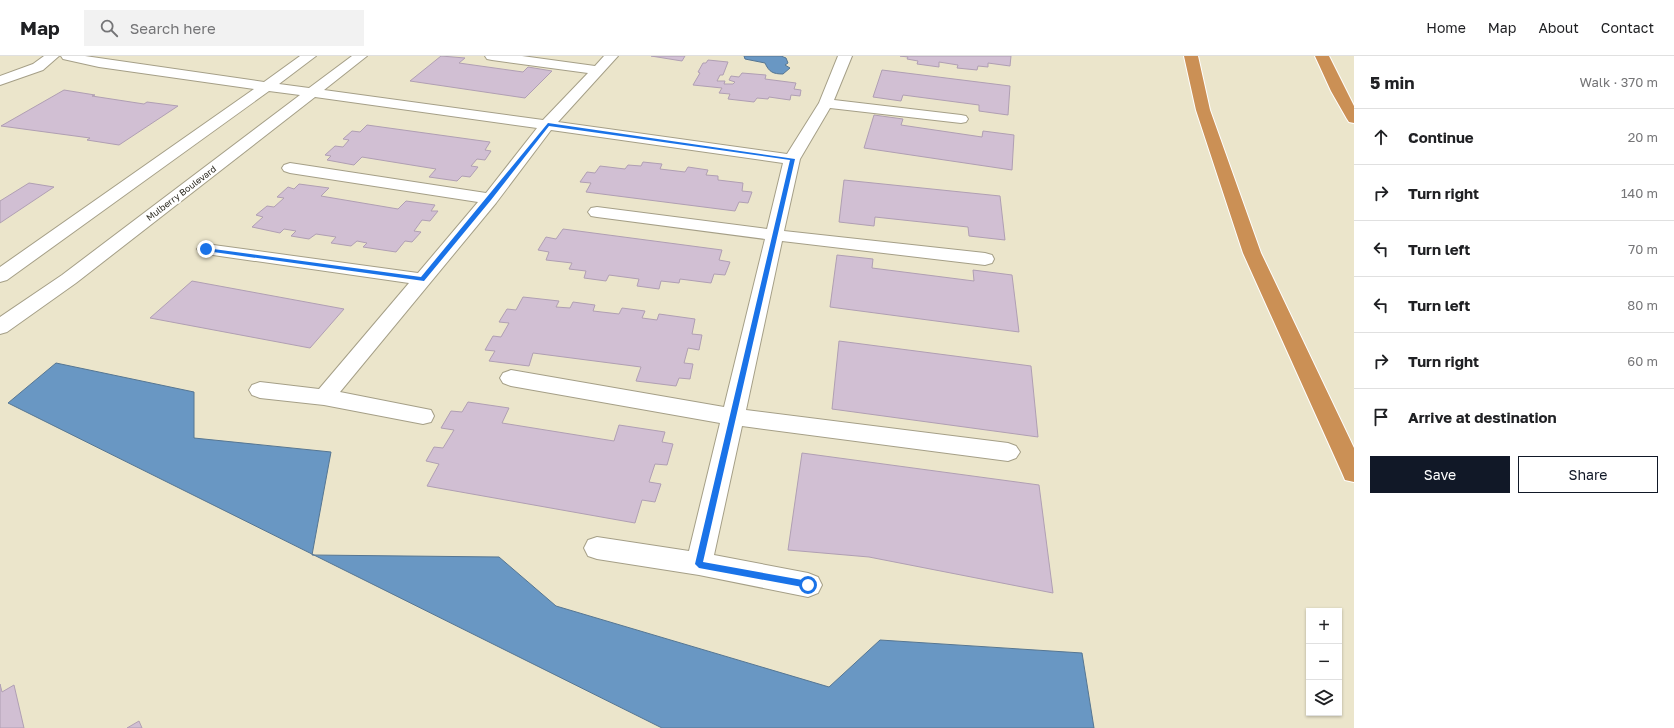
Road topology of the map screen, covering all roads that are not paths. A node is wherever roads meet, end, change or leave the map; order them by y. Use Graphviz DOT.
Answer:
graph roads {
  1 [pos="44,56"];
  2 [pos="52,56"];
  3 [pos="68,56"];
  4 [pos="308,56"];
  5 [pos="360,56"];
  6 [pos="492,56"];
  7 [pos="611,56"];
  8 [pos="845,56"];
  9 [pos="1191,56"];
  10 [pos="1322,56"];
  11 [pos="0,68"];
  12 [pos="598,70"];
  13 [pos="0,81"];
  14 [pos="266,86"];
  15 [pos="312,93"];
  16 [pos="826,103"];
  17 [pos="961,119"];
  18 [pos="1354,119"];
  19 [pos="548,124"];
  20 [pos="792,159"];
  21 [pos="290,168"];
  22 [pos="490,199"];
  23 [pos="597,212"];
  24 [pos="775,235"];
  25 [pos="206,249"];
  26 [pos="985,259"];
  27 [pos="0,276"];
  28 [pos="422,279"];
  29 [pos="0,327"];
  30 [pos="511,378"];
  31 [pos="260,390"];
  32 [pos="324,397"];
  33 [pos="423,416"];
  34 [pos="733,417"];
  35 [pos="1008,452"];
  36 [pos="1354,473"];
  37 [pos="596,548"];
  38 [pos="699,564"];
  39 [pos="808,585"];
  1 -- 11 [label="street"];
  2 -- 13 [label="street"];
  3 -- 14 [label="street"];
  4 -- 14 [label="street"];
  5 -- 15 [label="street, Mulberry Boulevard"];
  6 -- 12 [label="street"];
  7 -- 12 [label="street"];
  8 -- 16 [label="street"];
  9 -- 36 [label="highway"];
  10 -- 18 [label="highway"];
  12 -- 19 [label="street"];
  14 -- 15 [label="street"];
  14 -- 27 [label="street"];
  15 -- 19 [label="street"];
  15 -- 29 [label="street, Mulberry Boulevard"];
  16 -- 17 [label="street"];
  16 -- 20 [label="street"];
  19 -- 20 [label="street"];
  19 -- 22 [label="street"];
  20 -- 24 [label="street"];
  21 -- 22 [label="street"];
  22 -- 28 [label="street"];
  23 -- 24 [label="street"];
  24 -- 26 [label="street"];
  24 -- 34 [label="street"];
  25 -- 28 [label="street"];
  28 -- 32 [label="street"];
  30 -- 34 [label="street"];
  31 -- 32 [label="street"];
  32 -- 33 [label="street"];
  34 -- 35 [label="street"];
  34 -- 38 [label="street"];
  37 -- 38 [label="street"];
  38 -- 39 [label="street"];
}
